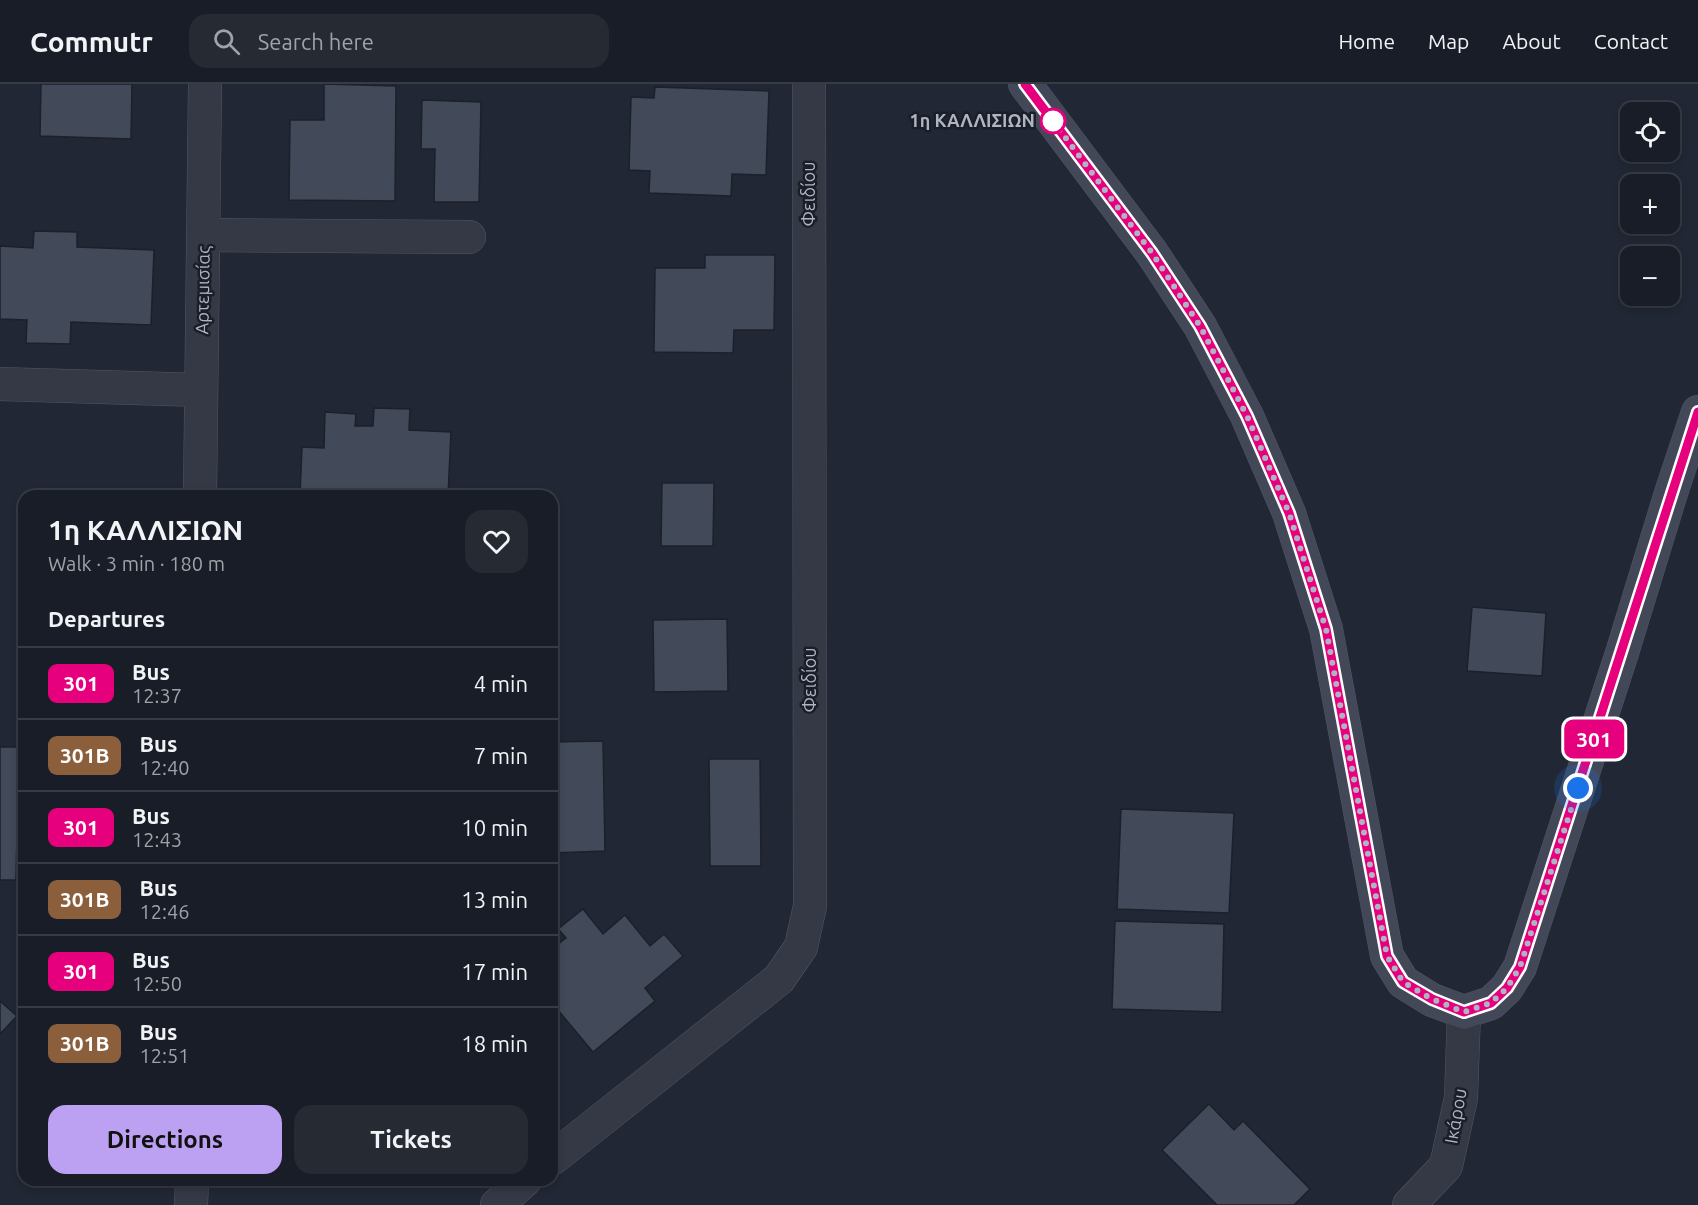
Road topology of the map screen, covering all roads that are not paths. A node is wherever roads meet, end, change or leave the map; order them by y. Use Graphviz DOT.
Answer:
graph roads {
  1 [pos="205,84"];
  2 [pos="808,84"];
  3 [pos="1025,84"];
  4 [pos="204,235"];
  5 [pos="469,237"];
  6 [pos="0,384"];
  7 [pos="201,390"];
  8 [pos="1698,412"];
  9 [pos="200,490"];
  10 [pos="1464,1012"];
  11 [pos="558,1154"];
  12 [pos="192,1186"];
  13 [pos="518,1186"];
  14 [pos="191,1205"];
  15 [pos="497,1205"];
  16 [pos="1409,1205"];
  1 -- 4 [label="street, Αρτεμισίας"];
  2 -- 11 [label="street, Φειδίου"];
  3 -- 10 [label="main road"];
  4 -- 5 [label="street"];
  4 -- 7 [label="street, Αρτεμισίας"];
  6 -- 7 [label="street"];
  7 -- 9 [label="street, Αρτεμισίας"];
  8 -- 10 [label="main road"];
  10 -- 16 [label="street, Ικάρου"];
  12 -- 14 [label="street"];
  13 -- 15 [label="street"];
}
